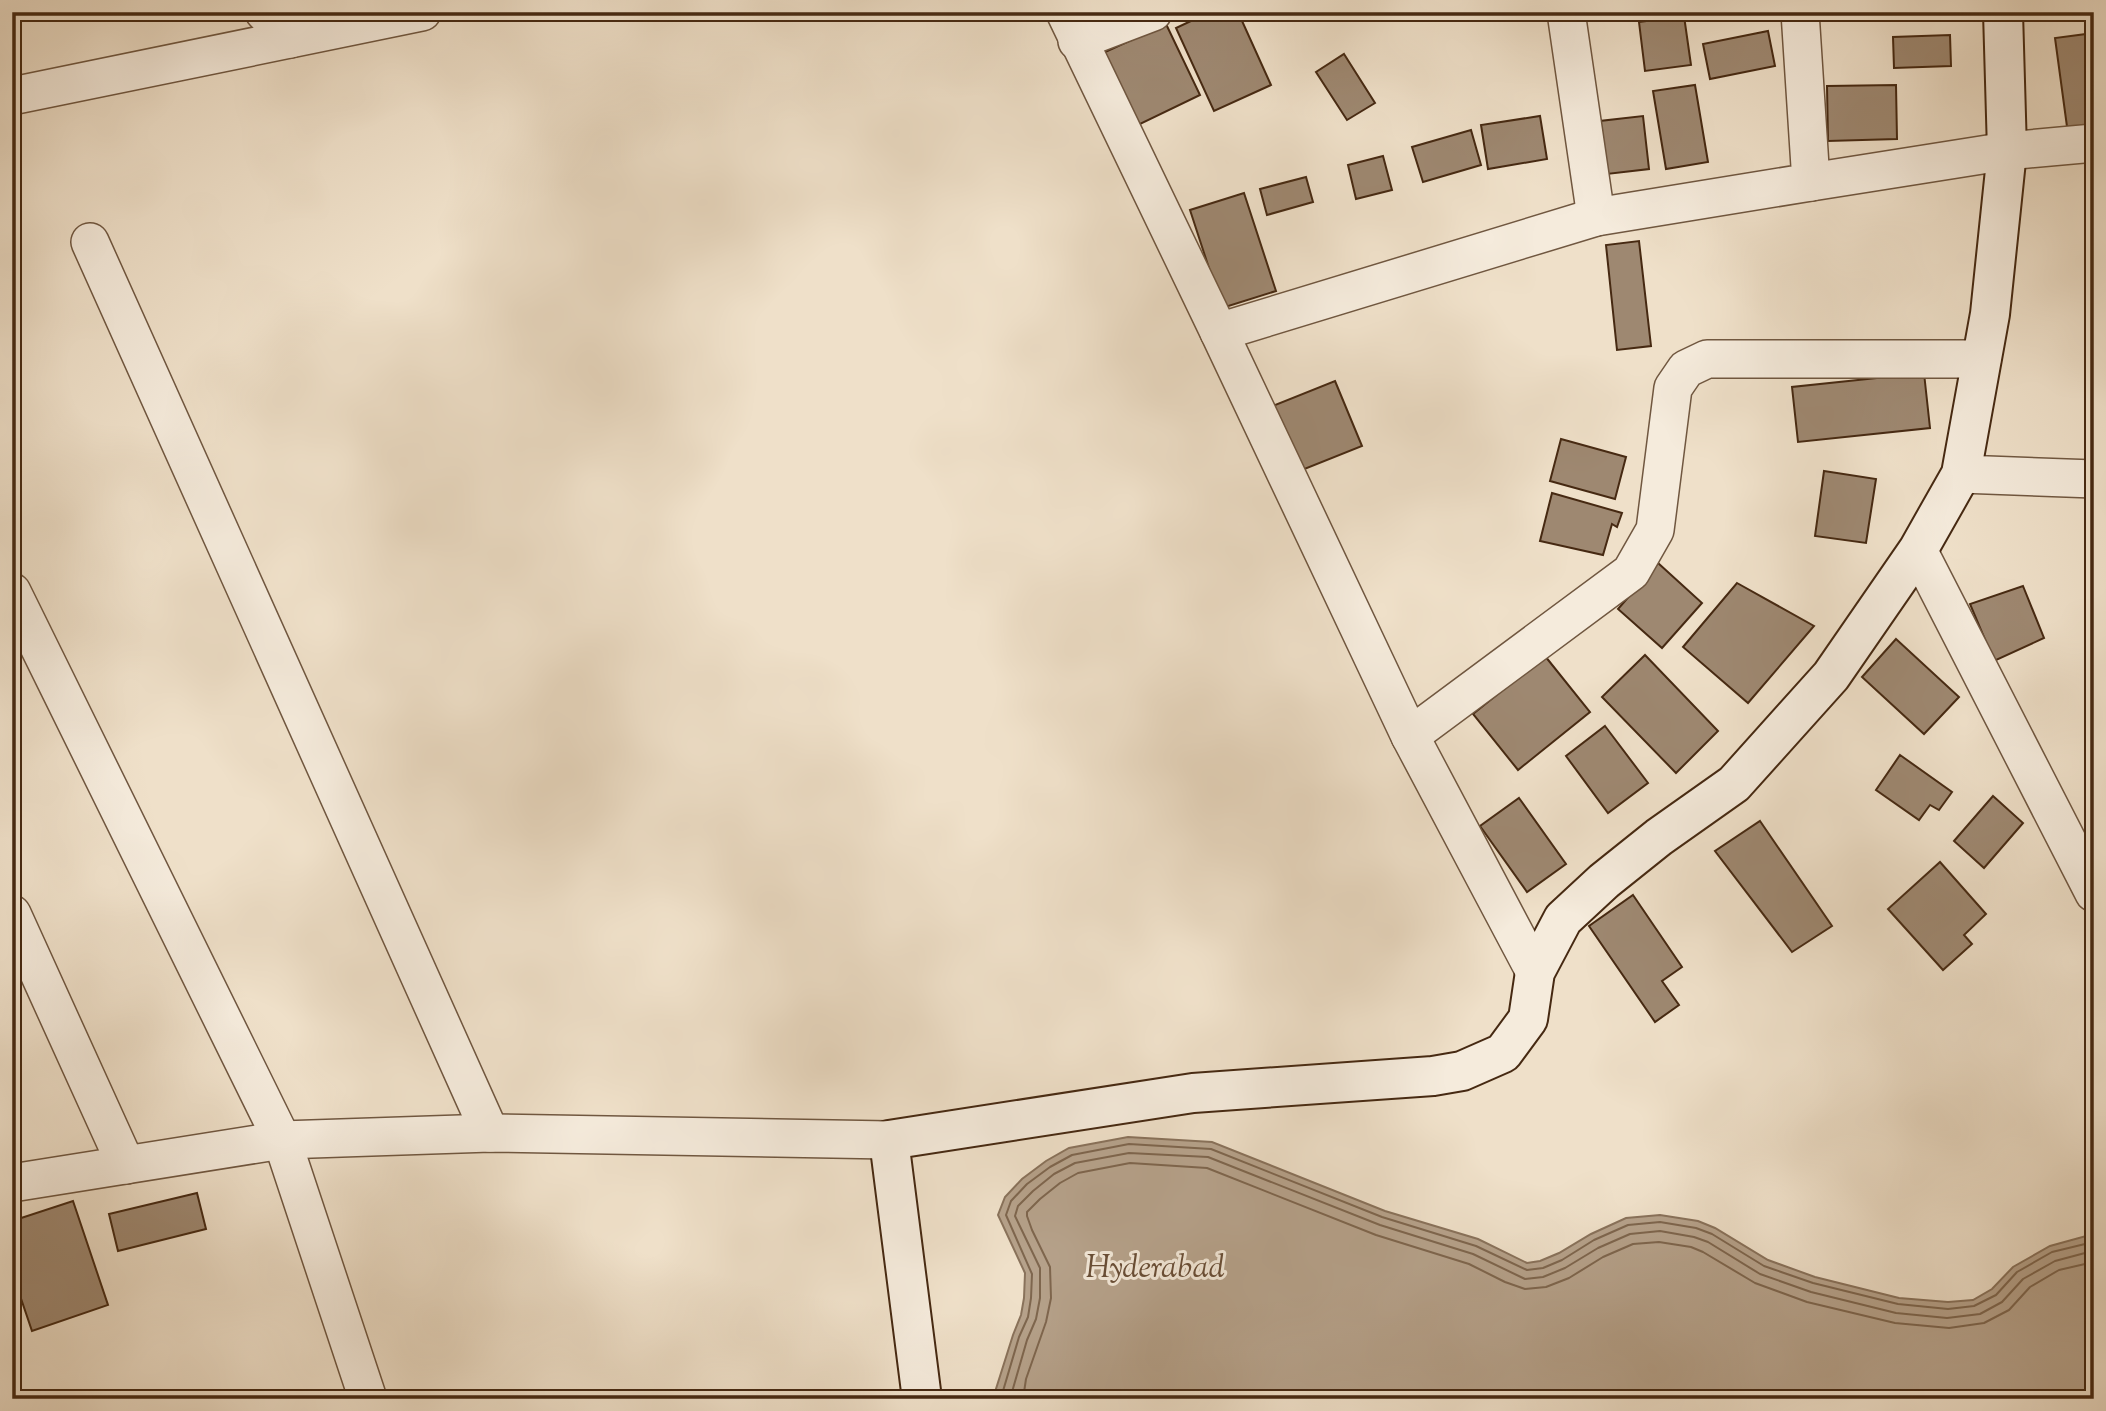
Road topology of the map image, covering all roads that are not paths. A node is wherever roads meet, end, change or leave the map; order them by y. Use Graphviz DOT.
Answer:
graph roads {
  1 [pos="264,12"];
  2 [pos="422,12"];
  3 [pos="1153,12"];
  4 [pos="1566,12"];
  5 [pos="1800,12"];
  6 [pos="2003,12"];
  7 [pos="1071,27"];
  8 [pos="290,39"];
  9 [pos="12,96"];
  10 [pos="2094,143"];
  11 [pos="2007,151"];
  12 [pos="1811,182"];
  13 [pos="1596,218"];
  14 [pos="90,242"];
  15 [pos="1219,332"];
  16 [pos="1982,359"];
  17 [pos="1961,474"];
  18 [pos="2094,479"];
  19 [pos="1919,550"];
  20 [pos="12,592"];
  21 [pos="1410,736"];
  22 [pos="2094,893"];
  23 [pos="12,914"];
  24 [pos="1535,972"];
  25 [pos="490,1133"];
  26 [pos="282,1140"];
  27 [pos="889,1140"];
  28 [pos="126,1166"];
  29 [pos="12,1183"];
  30 [pos="914,1397"];
  31 [pos="368,1399"];
  1 -- 8 [label="street"];
  2 -- 8 [label="street"];
  3 -- 7 [label="street"];
  4 -- 13 [label="street"];
  5 -- 12 [label="street"];
  6 -- 11 [label="street"];
  7 -- 15 [label="street"];
  8 -- 9 [label="street"];
  10 -- 11 [label="street"];
  11 -- 12 [label="street"];
  11 -- 16 [label="street"];
  12 -- 13 [label="street"];
  13 -- 15 [label="street"];
  14 -- 25 [label="street"];
  15 -- 21 [label="street"];
  16 -- 17 [label="street"];
  16 -- 21 [label="street"];
  17 -- 18 [label="street"];
  17 -- 19 [label="street"];
  19 -- 22 [label="street"];
  19 -- 24 [label="street"];
  20 -- 26 [label="street"];
  21 -- 24 [label="street"];
  23 -- 28 [label="street"];
  24 -- 27 [label="street"];
  25 -- 26 [label="street"];
  25 -- 27 [label="street"];
  26 -- 28 [label="street"];
  26 -- 31 [label="street"];
  27 -- 30 [label="street"];
  28 -- 29 [label="street"];
}
